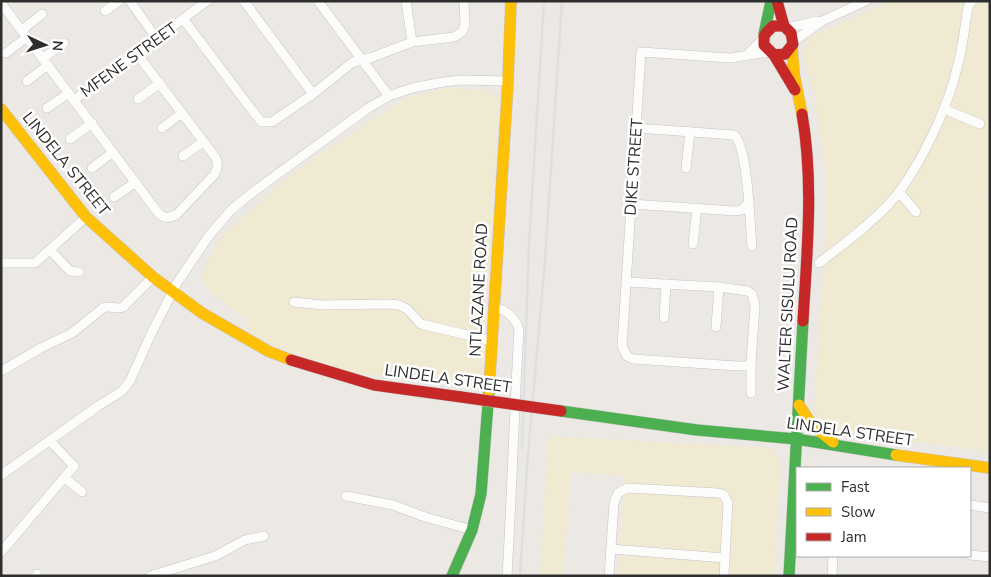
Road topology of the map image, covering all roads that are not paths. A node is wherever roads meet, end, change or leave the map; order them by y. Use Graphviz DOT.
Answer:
graph roads {
  1 [pos="119,1"];
  2 [pos="130,1"];
  3 [pos="207,1"];
  4 [pos="244,1"];
  5 [pos="318,1"];
  6 [pos="406,1"];
  7 [pos="464,1"];
  8 [pos="511,1"];
  9 [pos="771,1"];
  10 [pos="776,1"];
  11 [pos="866,1"];
  12 [pos="972,1"];
  13 [pos="3,7"];
  14 [pos="106,11"];
  15 [pos="42,14"];
  16 [pos="184,20"];
  17 [pos="822,21"];
  18 [pos="786,27"];
  19 [pos="24,33"];
  20 [pos="764,36"];
  21 [pos="157,39"];
  22 [pos="412,42"];
  23 [pos="64,43"];
  24 [pos="793,44"];
  25 [pos="6,53"];
  26 [pos="138,54"];
  27 [pos="747,54"];
  28 [pos="772,54"];
  29 [pos="361,60"];
  30 [pos="46,62"];
  31 [pos="27,81"];
  32 [pos="508,81"];
  33 [pos="160,83"];
  34 [pos="313,94"];
  35 [pos="798,95"];
  36 [pos="72,96"];
  37 [pos="389,96"];
  38 [pos="138,99"];
  39 [pos="47,108"];
  40 [pos="1,109"];
  41 [pos="944,109"];
  42 [pos="182,113"];
  43 [pos="92,123"];
  44 [pos="980,124"];
  45 [pos="162,128"];
  46 [pos="636,128"];
  47 [pos="690,132"];
  48 [pos="70,139"];
  49 [pos="203,142"];
  50 [pos="113,152"];
  51 [pos="183,156"];
  52 [pos="92,168"];
  53 [pos="686,168"];
  54 [pos="136,182"];
  55 [pos="899,192"];
  56 [pos="114,197"];
  57 [pos="749,202"];
  58 [pos="631,204"];
  59 [pos="697,208"];
  60 [pos="916,212"];
  61 [pos="86,217"];
  62 [pos="693,244"];
  63 [pos="752,246"];
  64 [pos="50,250"];
  65 [pos="1,263"];
  66 [pos="819,263"];
  67 [pos="80,272"];
  68 [pos="153,277"];
  69 [pos="627,282"];
  70 [pos="666,284"];
  71 [pos="719,287"];
  72 [pos="173,291"];
  73 [pos="294,302"];
  74 [pos="494,307"];
  75 [pos="664,318"];
  76 [pos="716,327"];
  77 [pos="492,341"];
  78 [pos="750,363"];
  79 [pos="1,371"];
  80 [pos="751,393"];
  81 [pos="798,404"];
  82 [pos="796,439"];
  83 [pos="50,441"];
  84 [pos="839,445"];
  85 [pos="990,468"];
  86 [pos="1,475"];
  87 [pos="65,478"];
  88 [pos="82,492"];
  89 [pos="346,496"];
  90 [pos="971,505"];
  91 [pos="990,508"];
  92 [pos="472,530"];
  93 [pos="264,536"];
  94 [pos="611,549"];
  95 [pos="1,552"];
  96 [pos="971,554"];
  97 [pos="833,557"];
  98 [pos="990,557"];
  99 [pos="725,558"];
  100 [pos="166,574"];
  101 [pos="150,576"];
  102 [pos="452,576"];
  103 [pos="507,576"];
  104 [pos="609,576"];
  105 [pos="724,576"];
  106 [pos="789,576"];
  107 [pos="832,576"];
  1 -- 14 [label="street"];
  2 -- 21 [label="street"];
  3 -- 16 [label="street, MFENE STREET"];
  4 -- 34 [label="street"];
  5 -- 29 [label="street"];
  6 -- 22 [label="street"];
  7 -- 22 [label="street"];
  8 -- 32 [label="street, NTLAZANE ROAD"];
  9 -- 20 [label="street"];
  10 -- 18 [label="street"];
  11 -- 17 [label="street"];
  12 -- 41 [label="street"];
  13 -- 19 [label="street"];
  15 -- 19 [label="street"];
  16 -- 21 [label="street, MFENE STREET"];
  16 -- 34 [label="street"];
  17 -- 18 [label="street"];
  17 -- 24 [label="street"];
  18 -- 20 [label="street"];
  18 -- 24 [label="street"];
  19 -- 25 [label="street"];
  19 -- 30 [label="street"];
  20 -- 27 [label="street"];
  20 -- 28 [label="street"];
  21 -- 26 [label="street, MFENE STREET"];
  22 -- 29 [label="street"];
  23 -- 30 [label="street"];
  24 -- 28 [label="street"];
  24 -- 35 [label="street, WALTER SISULU ROAD"];
  26 -- 33 [label="street"];
  26 -- 36 [label="street, MFENE STREET"];
  27 -- 28 [label="street"];
  27 -- 46 [label="street, DIKE STREET"];
  28 -- 35 [label="street, WALTER SISULU ROAD"];
  29 -- 34 [label="street"];
  29 -- 37 [label="street"];
  30 -- 31 [label="street"];
  30 -- 36 [label="street"];
  32 -- 37 [label="street"];
  32 -- 74 [label="street, NTLAZANE ROAD"];
  33 -- 38 [label="street"];
  33 -- 42 [label="street"];
  35 -- 81 [label="street, WALTER SISULU ROAD"];
  36 -- 39 [label="street, MFENE STREET"];
  36 -- 43 [label="street"];
  37 -- 72 [label="street"];
  40 -- 61 [label="street, LINDELA STREET"];
  41 -- 44 [label="street"];
  41 -- 55 [label="street"];
  42 -- 45 [label="street"];
  42 -- 49 [label="street"];
  43 -- 48 [label="street"];
  43 -- 50 [label="street"];
  46 -- 47 [label="street"];
  46 -- 58 [label="street, DIKE STREET"];
  47 -- 53 [label="street"];
  47 -- 57 [label="street"];
  49 -- 51 [label="street"];
  49 -- 54 [label="street"];
  50 -- 52 [label="street"];
  50 -- 54 [label="street"];
  54 -- 56 [label="street"];
  55 -- 60 [label="street"];
  55 -- 66 [label="street"];
  57 -- 59 [label="street"];
  57 -- 63 [label="street"];
  58 -- 59 [label="street"];
  58 -- 69 [label="street, DIKE STREET"];
  59 -- 62 [label="street"];
  61 -- 64 [label="street"];
  61 -- 68 [label="street, LINDELA STREET"];
  64 -- 65 [label="street"];
  64 -- 67 [label="street"];
  68 -- 72 [label="street, LINDELA STREET"];
  68 -- 79 [label="street"];
  69 -- 70 [label="street"];
  69 -- 78 [label="street, DIKE STREET"];
  70 -- 71 [label="street"];
  70 -- 75 [label="street"];
  71 -- 76 [label="street"];
  71 -- 78 [label="street"];
  72 -- 82 [label="street, LINDELA STREET, bridge"];
  72 -- 83 [label="street"];
  73 -- 77 [label="street"];
  74 -- 77 [label="street, NTLAZANE ROAD"];
  74 -- 103 [label="street"];
  77 -- 92 [label="street, NTLAZANE ROAD"];
  78 -- 80 [label="street"];
  81 -- 82 [label="street, WALTER SISULU ROAD"];
  81 -- 84 [label="street"];
  82 -- 84 [label="street, LINDELA STREET"];
  82 -- 106 [label="street, WALTER SISULU ROAD"];
  83 -- 86 [label="street"];
  83 -- 87 [label="street"];
  84 -- 85 [label="street, LINDELA STREET"];
  87 -- 88 [label="street"];
  87 -- 95 [label="street"];
  89 -- 92 [label="street"];
  90 -- 91 [label="street"];
  92 -- 102 [label="street, NTLAZANE ROAD"];
  93 -- 100 [label="street"];
  94 -- 99 [label="street"];
  94 -- 99 [label="street"];
  94 -- 104 [label="street"];
  96 -- 98 [label="street"];
  97 -- 107 [label="street"];
  99 -- 105 [label="street"];
  100 -- 101 [label="street"];
}
